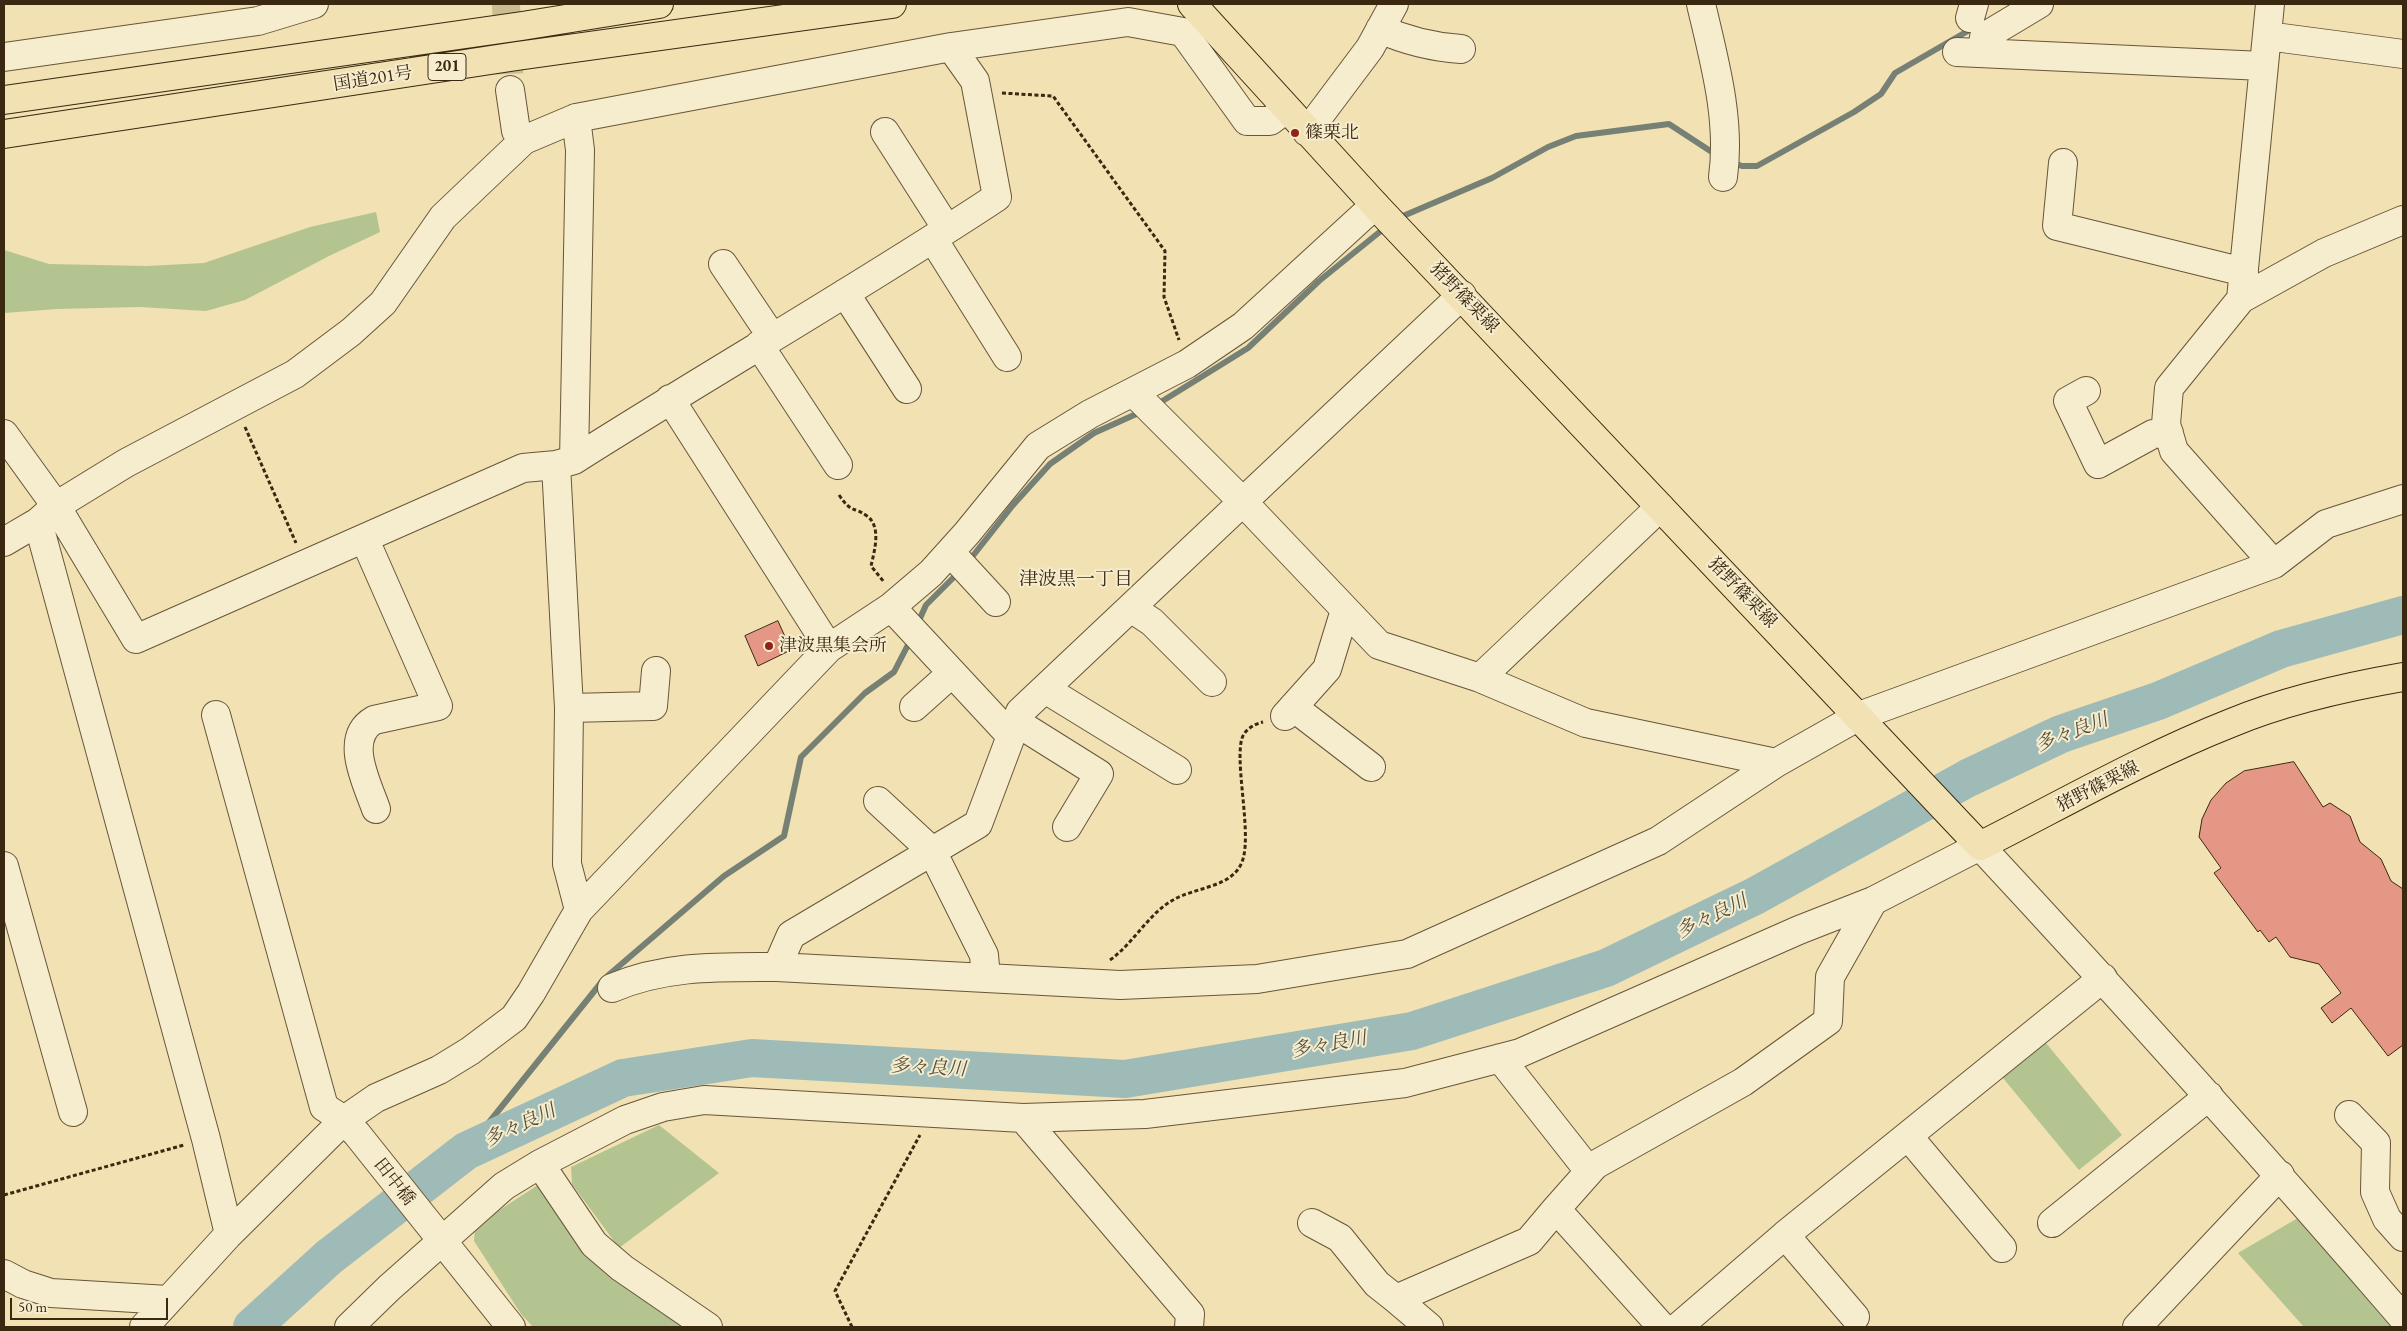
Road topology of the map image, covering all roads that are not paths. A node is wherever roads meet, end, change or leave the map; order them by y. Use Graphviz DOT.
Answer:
graph roads {
  1 [pos="314,4"];
  2 [pos="659,4"];
  3 [pos="892,4"];
  4 [pos="1192,4"];
  5 [pos="1394,4"];
  6 [pos="1701,4"];
  7 [pos="2039,4"];
  8 [pos="2270,4"];
  9 [pos="1380,28"];
  10 [pos="2267,36"];
  11 [pos="951,47"];
  12 [pos="1461,49"];
  13 [pos="2403,54"];
  14 [pos="4,57"];
  15 [pos="2263,66"];
  16 [pos="510,90"];
  17 [pos="4,100"];
  18 [pos="1286,109"];
  19 [pos="576,118"];
  20 [pos="885,132"];
  21 [pos="1307,132"];
  22 [pos="4,134"];
  23 [pos="524,140"];
  24 [pos="2063,163"];
  25 [pos="1723,177"];
  26 [pos="1375,205"];
  27 [pos="2403,220"];
  28 [pos="940,234"];
  29 [pos="724,264"];
  30 [pos="2244,272"];
  31 [pos="845,292"];
  32 [pos="1462,296"];
  33 [pos="2242,299"];
  34 [pos="765,341"];
  35 [pos="1007,357"];
  36 [pos="907,390"];
  37 [pos="2086,391"];
  38 [pos="1133,392"];
  39 [pos="670,399"];
  40 [pos="2169,433"];
  41 [pos="9,449"];
  42 [pos="565,463"];
  43 [pos="838,465"];
  44 [pos="2403,499"];
  45 [pos="1243,502"];
  46 [pos="1660,507"];
  47 [pos="47,514"];
  48 [pos="365,540"];
  49 [pos="4,542"];
  50 [pos="950,552"];
  51 [pos="2274,564"];
  52 [pos="996,602"];
  53 [pos="895,603"];
  54 [pos="1130,608"];
  55 [pos="1345,610"];
  56 [pos="829,648"];
  57 [pos="656,671"];
  58 [pos="952,673"];
  59 [pos="2403,677"];
  60 [pos="1480,678"];
  61 [pos="1212,682"];
  62 [pos="1045,689"];
  63 [pos="914,707"];
  64 [pos="569,708"];
  65 [pos="216,715"];
  66 [pos="1863,720"];
  67 [pos="1014,729"];
  68 [pos="1776,763"];
  69 [pos="1371,767"];
  70 [pos="1177,770"];
  71 [pos="878,802"];
  72 [pos="376,810"];
  73 [pos="1067,827"];
  74 [pos="1975,841"];
  75 [pos="932,851"];
  76 [pos="4,866"];
  77 [pos="1873,901"];
  78 [pos="579,910"];
  79 [pos="776,967"];
  80 [pos="986,978"];
  81 [pos="2103,978"];
  82 [pos="612,988"];
  83 [pos="1500,1058"];
  84 [pos="2209,1096"];
  85 [pos="73,1112"];
  86 [pos="2349,1116"];
  87 [pos="1023,1118"];
  88 [pos="350,1127"];
  89 [pos="1908,1136"];
  90 [pos="540,1164"];
  91 [pos="1589,1171"];
  92 [pos="2280,1175"];
  93 [pos="1556,1209"];
  94 [pos="2052,1222"];
  95 [pos="1312,1223"];
  96 [pos="229,1234"];
  97 [pos="436,1235"];
  98 [pos="1785,1235"];
  99 [pos="2403,1237"];
  100 [pos="2002,1248"];
  101 [pos="7,1282"];
  102 [pos="1396,1299"];
  103 [pos="168,1300"];
  104 [pos="1855,1317"];
  105 [pos="2403,1318"];
  106 [pos="144,1327"];
  107 [pos="349,1327"];
  108 [pos="511,1327"];
  109 [pos="708,1327"];
  110 [pos="1188,1327"];
  111 [pos="1429,1327"];
  112 [pos="1662,1327"];
  113 [pos="1678,1327"];
  114 [pos="2137,1327"];
  1 -- 14 [label="street"];
  2 -- 17 [label="main road, 国道201号 / 201"];
  3 -- 22 [label="main road, 国道201号 / 201"];
  4 -- 18 [label="main road, 猪野篠栗線"];
  5 -- 9 [label="street"];
  6 -- 25 [label="street"];
  7 -- 15 [label="street"];
  8 -- 10 [label="street"];
  9 -- 12 [label="street"];
  9 -- 21 [label="street"];
  10 -- 13 [label="street"];
  10 -- 15 [label="street"];
  11 -- 18 [label="street"];
  11 -- 19 [label="street"];
  11 -- 28 [label="street"];
  15 -- 30 [label="street"];
  16 -- 23 [label="street"];
  18 -- 21 [label="main road, 猪野篠栗線"];
  19 -- 23 [label="street"];
  19 -- 42 [label="street"];
  20 -- 28 [label="street"];
  21 -- 26 [label="main road, 猪野篠栗線"];
  23 -- 47 [label="street"];
  24 -- 30 [label="street"];
  26 -- 32 [label="main road, 猪野篠栗線"];
  26 -- 38 [label="street"];
  27 -- 33 [label="street"];
  28 -- 31 [label="street"];
  28 -- 35 [label="street"];
  29 -- 34 [label="street"];
  30 -- 33 [label="street"];
  31 -- 34 [label="street"];
  31 -- 36 [label="street"];
  32 -- 45 [label="street"];
  32 -- 46 [label="main road, 猪野篠栗線"];
  33 -- 40 [label="street"];
  34 -- 39 [label="street"];
  34 -- 43 [label="street"];
  37 -- 40 [label="street"];
  38 -- 45 [label="street"];
  38 -- 50 [label="street"];
  39 -- 42 [label="street"];
  39 -- 56 [label="street"];
  40 -- 51 [label="street"];
  41 -- 47 [label="street"];
  42 -- 48 [label="street"];
  42 -- 64 [label="street"];
  44 -- 51 [label="street"];
  45 -- 54 [label="street"];
  45 -- 55 [label="street"];
  46 -- 60 [label="street"];
  46 -- 66 [label="main road, 猪野篠栗線"];
  47 -- 48 [label="street"];
  47 -- 49 [label="street"];
  47 -- 96 [label="street"];
  48 -- 72 [label="street"];
  50 -- 52 [label="street"];
  50 -- 53 [label="street"];
  51 -- 66 [label="street"];
  53 -- 56 [label="street"];
  53 -- 58 [label="street"];
  54 -- 61 [label="street"];
  54 -- 62 [label="street"];
  55 -- 60 [label="street"];
  55 -- 69 [label="street"];
  56 -- 78 [label="street"];
  57 -- 64 [label="street"];
  58 -- 63 [label="street"];
  58 -- 67 [label="street"];
  59 -- 74 [label="main road, 猪野篠栗線"];
  60 -- 68 [label="street"];
  62 -- 67 [label="street"];
  62 -- 70 [label="street"];
  64 -- 78 [label="street"];
  65 -- 88 [label="street, 田中橋"];
  66 -- 68 [label="street"];
  66 -- 74 [label="main road, 猪野篠栗線"];
  67 -- 73 [label="street"];
  67 -- 75 [label="street"];
  68 -- 80 [label="street"];
  71 -- 75 [label="street"];
  74 -- 77 [label="street"];
  74 -- 81 [label="street"];
  75 -- 79 [label="street"];
  75 -- 80 [label="street"];
  76 -- 85 [label="street"];
  77 -- 83 [label="street"];
  77 -- 91 [label="street"];
  78 -- 88 [label="street"];
  79 -- 80 [label="street"];
  79 -- 82 [label="street"];
  81 -- 84 [label="street"];
  81 -- 89 [label="street"];
  83 -- 87 [label="street"];
  83 -- 91 [label="street"];
  84 -- 92 [label="street"];
  84 -- 94 [label="street"];
  86 -- 99 [label="street"];
  87 -- 90 [label="street"];
  87 -- 110 [label="street"];
  88 -- 96 [label="street"];
  88 -- 97 [label="street, 田中橋"];
  89 -- 98 [label="street"];
  89 -- 100 [label="street"];
  90 -- 97 [label="street"];
  90 -- 109 [label="street"];
  91 -- 93 [label="street"];
  92 -- 105 [label="street"];
  92 -- 114 [label="street"];
  93 -- 102 [label="street"];
  93 -- 112 [label="street"];
  95 -- 102 [label="street"];
  96 -- 103 [label="street"];
  97 -- 107 [label="street"];
  97 -- 108 [label="street, 田中橋"];
  98 -- 104 [label="street"];
  98 -- 113 [label="street"];
  101 -- 103 [label="street"];
  102 -- 111 [label="street"];
  103 -- 106 [label="street"];
}
